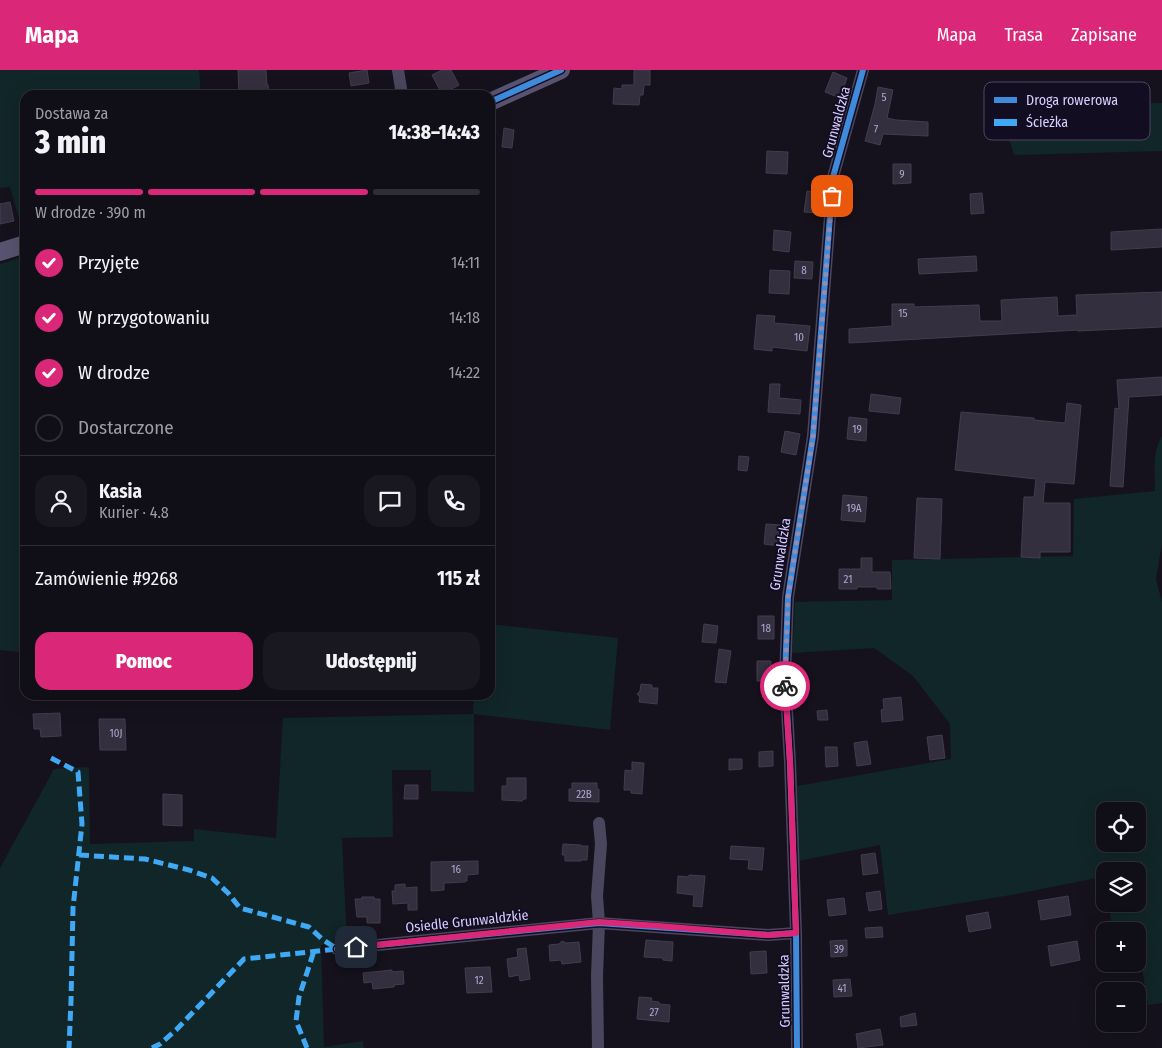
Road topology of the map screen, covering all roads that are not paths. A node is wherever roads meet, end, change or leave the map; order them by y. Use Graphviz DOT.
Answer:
graph roads {
  1 [pos="398,70"];
  2 [pos="561,70"];
  3 [pos="863,70"];
  4 [pos="401,90"];
  5 [pos="495,100"];
  6 [pos="20,246"];
  7 [pos="0,252"];
  8 [pos="598,823"];
  9 [pos="599,922"];
  10 [pos="796,933"];
  11 [pos="337,949"];
  12 [pos="598,1048"];
  13 [pos="797,1048"];
  1 -- 4 [label="street"];
  2 -- 5 [label="street"];
  3 -- 10 [label="street, Grunwaldzka"];
  6 -- 7 [label="street"];
  8 -- 9 [label="street"];
  9 -- 10 [label="street, Osiedle Grunwaldzkie"];
  9 -- 11 [label="street, Osiedle Grunwaldzkie"];
  9 -- 12 [label="street"];
  10 -- 13 [label="street, Grunwaldzka"];
}
